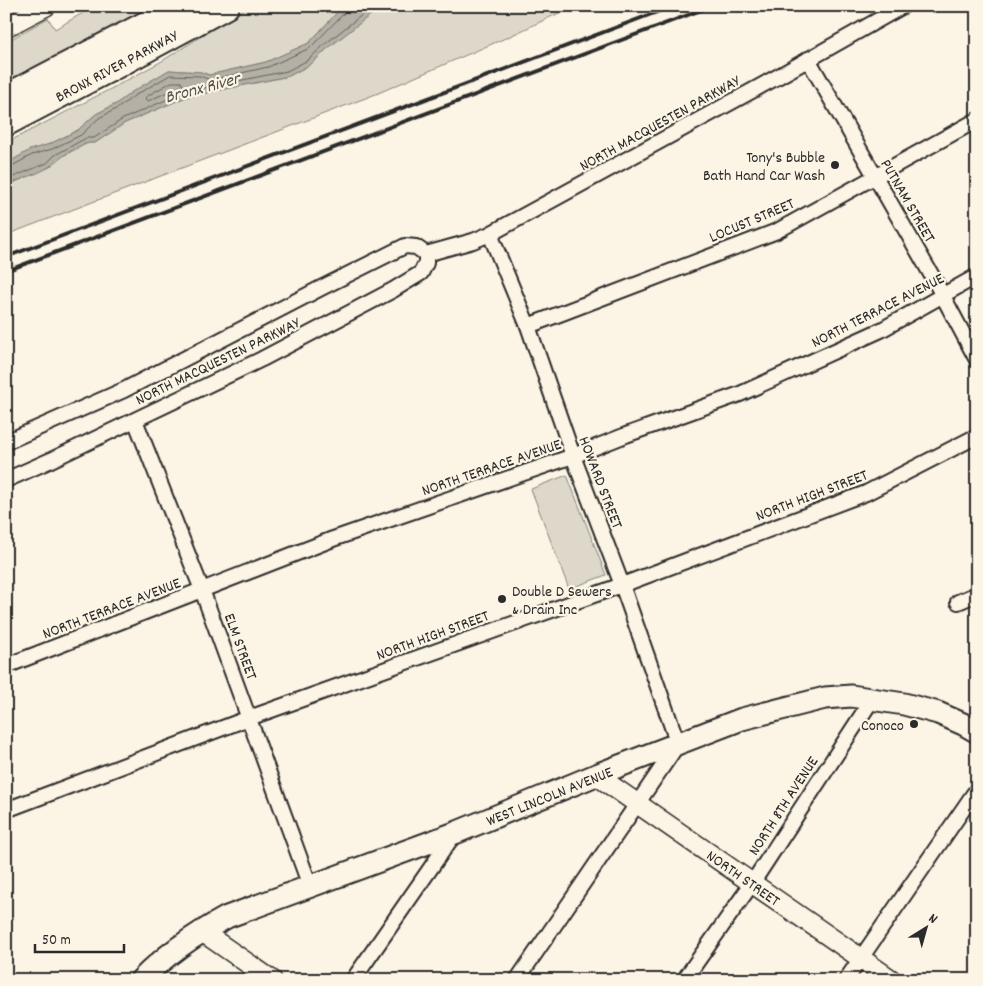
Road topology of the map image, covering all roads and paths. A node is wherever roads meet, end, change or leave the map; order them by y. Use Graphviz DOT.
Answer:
graph roads {
  1 [pos="180,6"];
  2 [pos="226,6"];
  3 [pos="903,6"];
  4 [pos="36,8"];
  5 [pos="6,27"];
  6 [pos="808,59"];
  7 [pos="6,97"];
  8 [pos="977,120"];
  9 [pos="6,122"];
  10 [pos="876,177"];
  11 [pos="490,234"];
  12 [pos="426,254"];
  13 [pos="977,276"];
  14 [pos="943,296"];
  15 [pos="528,326"];
  16 [pos="977,360"];
  17 [pos="135,420"];
  18 [pos="977,436"];
  19 [pos="6,442"];
  20 [pos="573,456"];
  21 [pos="6,480"];
  22 [pos="622,585"];
  23 [pos="202,590"];
  24 [pos="977,594"];
  25 [pos="958,602"];
  26 [pos="6,666"];
  27 [pos="873,698"];
  28 [pos="249,718"];
  29 [pos="977,732"];
  30 [pos="678,744"];
  31 [pos="596,775"];
  32 [pos="977,789"];
  33 [pos="637,802"];
  34 [pos="6,810"];
  35 [pos="455,833"];
  36 [pos="753,882"];
  37 [pos="310,886"];
  38 [pos="201,931"];
  39 [pos="861,958"];
  40 [pos="141,980"];
  41 [pos="272,980"];
  42 [pos="353,980"];
  43 [pos="517,980"];
  44 [pos="684,980"];
  45 [pos="846,980"];
  46 [pos="892,980"];
  1 -- 7 [label="highway, BRONX RIVER PARKWAY"];
  2 -- 9 [label="highway, BRONX RIVER PARKWAY"];
  3 -- 6 [label="street, NORTH MACQUESTEN PARKWAY"];
  4 -- 5 [label="street"];
  6 -- 10 [label="street, PUTNAM STREET"];
  6 -- 11 [label="street, NORTH MACQUESTEN PARKWAY"];
  8 -- 10 [label="street, LOCUST STREET"];
  10 -- 14 [label="street, PUTNAM STREET"];
  10 -- 15 [label="street, LOCUST STREET"];
  11 -- 12 [label="street, NORTH MACQUESTEN PARKWAY"];
  11 -- 15 [label="street, HOWARD STREET"];
  12 -- 17 [label="street, NORTH MACQUESTEN PARKWAY"];
  12 -- 19 [label="street, NORTH MACQUESTEN PARKWAY"];
  13 -- 14 [label="street, NORTH TERRACE AVENUE"];
  14 -- 16 [label="street, PUTNAM STREET"];
  14 -- 20 [label="street, NORTH TERRACE AVENUE"];
  15 -- 20 [label="street, HOWARD STREET"];
  17 -- 21 [label="street, NORTH MACQUESTEN PARKWAY"];
  17 -- 23 [label="street, ELM STREET"];
  18 -- 22 [label="street, NORTH HIGH STREET"];
  20 -- 22 [label="street, HOWARD STREET"];
  20 -- 23 [label="street, NORTH TERRACE AVENUE"];
  22 -- 28 [label="street, NORTH HIGH STREET"];
  22 -- 30 [label="street, HOWARD STREET"];
  23 -- 26 [label="street, NORTH TERRACE AVENUE"];
  23 -- 28 [label="street, ELM STREET"];
  24 -- 25 [label="street"];
  27 -- 29 [label="main road, WEST LINCOLN AVENUE"];
  27 -- 30 [label="main road, WEST LINCOLN AVENUE"];
  27 -- 36 [label="street, NORTH 8TH AVENUE"];
  28 -- 34 [label="street, NORTH HIGH STREET"];
  28 -- 37 [label="street, ELM STREET"];
  30 -- 31 [label="main road, WEST LINCOLN AVENUE"];
  30 -- 33 [label="street"];
  31 -- 33 [label="street, NORTH STREET"];
  31 -- 35 [label="main road, WEST LINCOLN AVENUE"];
  32 -- 39 [label="street"];
  33 -- 36 [label="street, NORTH STREET"];
  33 -- 43 [label="street"];
  35 -- 37 [label="main road, WEST LINCOLN AVENUE"];
  35 -- 42 [label="street"];
  36 -- 39 [label="street, NORTH STREET"];
  36 -- 44 [label="street, NORTH 8TH AVENUE"];
  37 -- 38 [label="main road, WEST LINCOLN AVENUE"];
  38 -- 40 [label="main road, WEST LINCOLN AVENUE"];
  38 -- 41 [label="street"];
  39 -- 45 [label="street"];
  39 -- 46 [label="street, NORTH STREET"];
}
